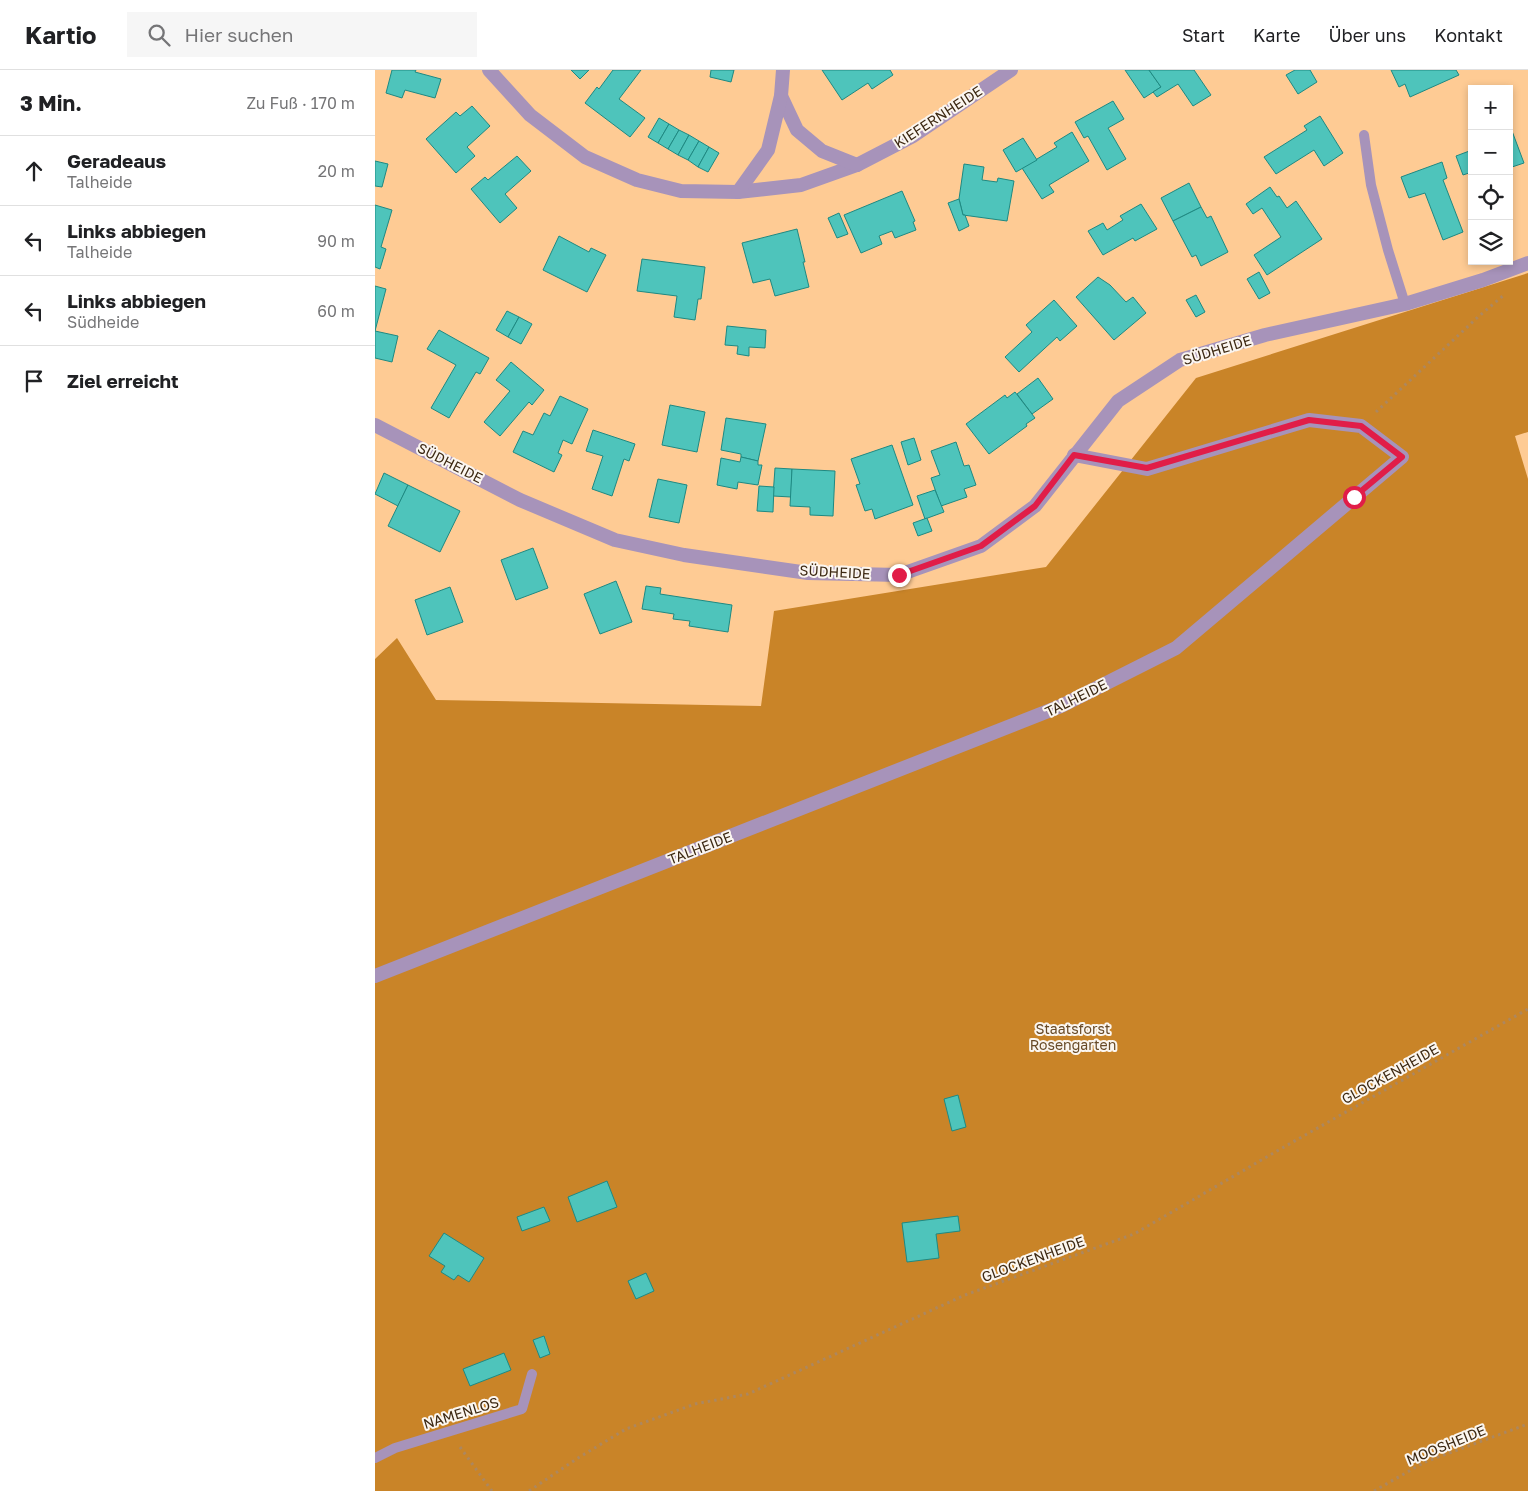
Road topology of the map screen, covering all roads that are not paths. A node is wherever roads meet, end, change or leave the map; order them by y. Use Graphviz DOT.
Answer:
graph roads {
  1 [pos="489,70"];
  2 [pos="783,70"];
  3 [pos="1011,70"];
  4 [pos="781,96"];
  5 [pos="1364,135"];
  6 [pos="857,165"];
  7 [pos="738,192"];
  8 [pos="1528,263"];
  9 [pos="1405,304"];
  10 [pos="375,424"];
  11 [pos="1074,455"];
  12 [pos="375,976"];
  13 [pos="533,1374"];
  14 [pos="375,1458"];
  1 -- 7 [label="street, KIEFERNHEIDE"];
  2 -- 4 [label="street"];
  3 -- 6 [label="street, KIEFERNHEIDE"];
  4 -- 6 [label="street"];
  4 -- 7 [label="street"];
  5 -- 9 [label="lane"];
  6 -- 7 [label="street, KIEFERNHEIDE"];
  8 -- 9 [label="street, SÜDHEIDE"];
  9 -- 11 [label="street, SÜDHEIDE"];
  10 -- 11 [label="street, SÜDHEIDE"];
  11 -- 12 [label="street, TALHEIDE"];
  13 -- 14 [label="lane, NAMENLOS"];
}
